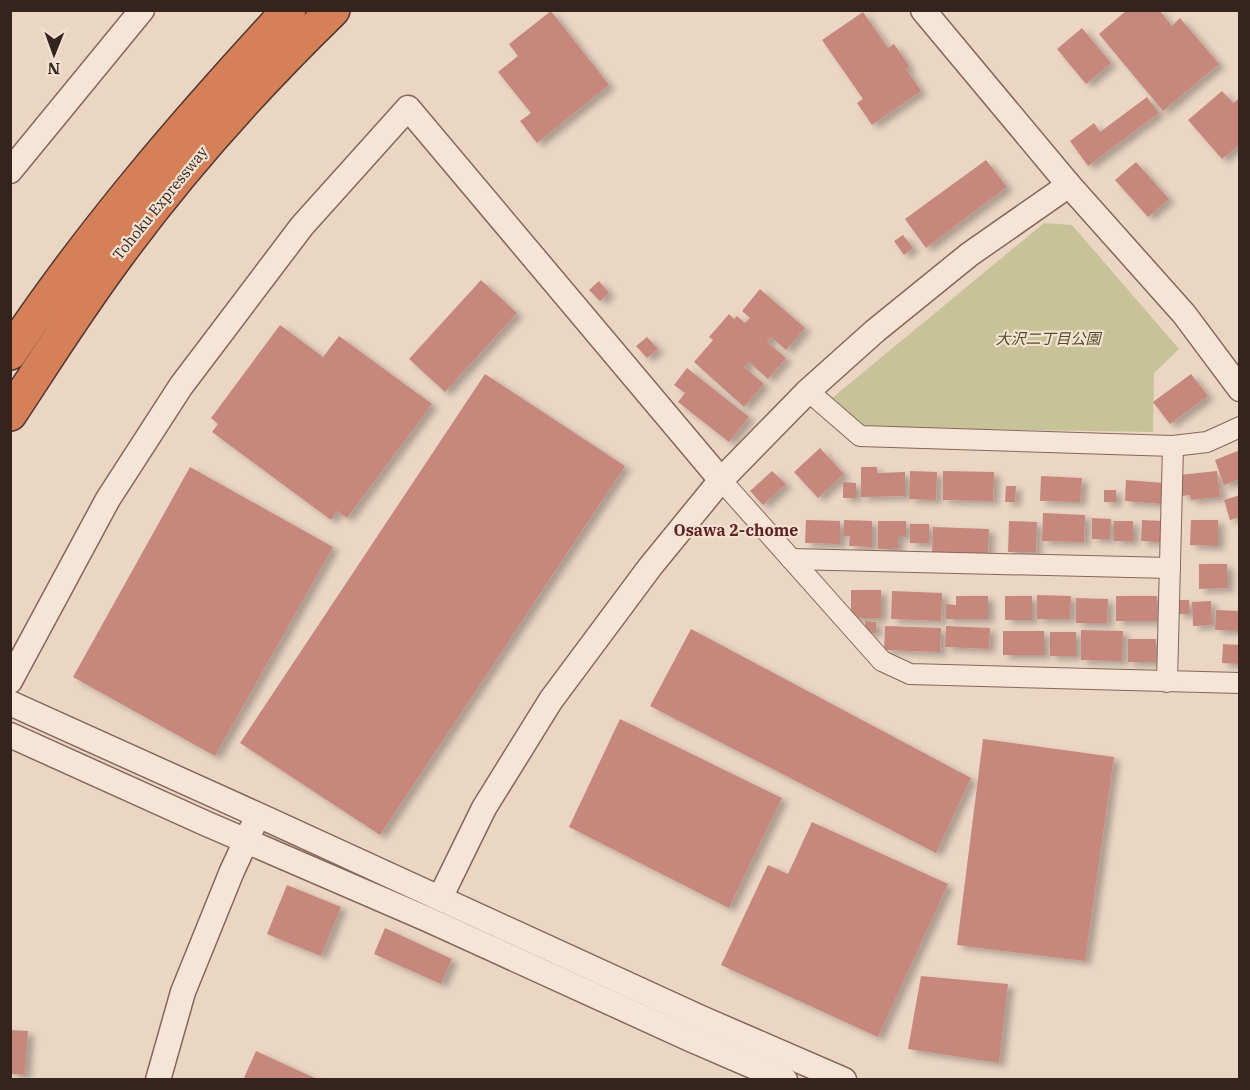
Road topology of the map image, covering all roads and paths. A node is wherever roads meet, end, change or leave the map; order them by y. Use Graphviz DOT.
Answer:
graph roads {
  1 [pos="142,10"];
  2 [pos="290,10"];
  3 [pos="333,10"];
  4 [pos="923,10"];
  5 [pos="10,171"];
  6 [pos="1069,185"];
  7 [pos="10,353"];
  8 [pos="1239,389"];
  9 [pos="808,391"];
  10 [pos="10,414"];
  11 [pos="1239,427"];
  12 [pos="1173,446"];
  13 [pos="721,480"];
  14 [pos="791,559"];
  15 [pos="1170,568"];
  16 [pos="10,681"];
  17 [pos="1167,682"];
  18 [pos="1239,684"];
  19 [pos="10,703"];
  20 [pos="10,735"];
  21 [pos="258,815"];
  22 [pos="246,841"];
  23 [pos="440,898"];
  24 [pos="158,1080"];
  25 [pos="785,1080"];
  26 [pos="844,1080"];
  1 -- 5 [label="street"];
  2 -- 7 [label="highway, Tohoku Expressway"];
  3 -- 10 [label="highway, Tohoku Expressway"];
  4 -- 6 [label="street"];
  6 -- 8 [label="street"];
  6 -- 9 [label="street"];
  9 -- 12 [label="street"];
  9 -- 13 [label="street"];
  11 -- 12 [label="street"];
  12 -- 15 [label="street"];
  13 -- 14 [label="street"];
  13 -- 16 [label="street"];
  13 -- 23 [label="street"];
  14 -- 15 [label="street"];
  14 -- 17 [label="street"];
  15 -- 17 [label="street"];
  17 -- 18 [label="street"];
  19 -- 21 [label="street"];
  20 -- 22 [label="street"];
  21 -- 22 [label="street"];
  21 -- 23 [label="street"];
  22 -- 24 [label="street"];
  22 -- 25 [label="street"];
  23 -- 26 [label="street"];
}
